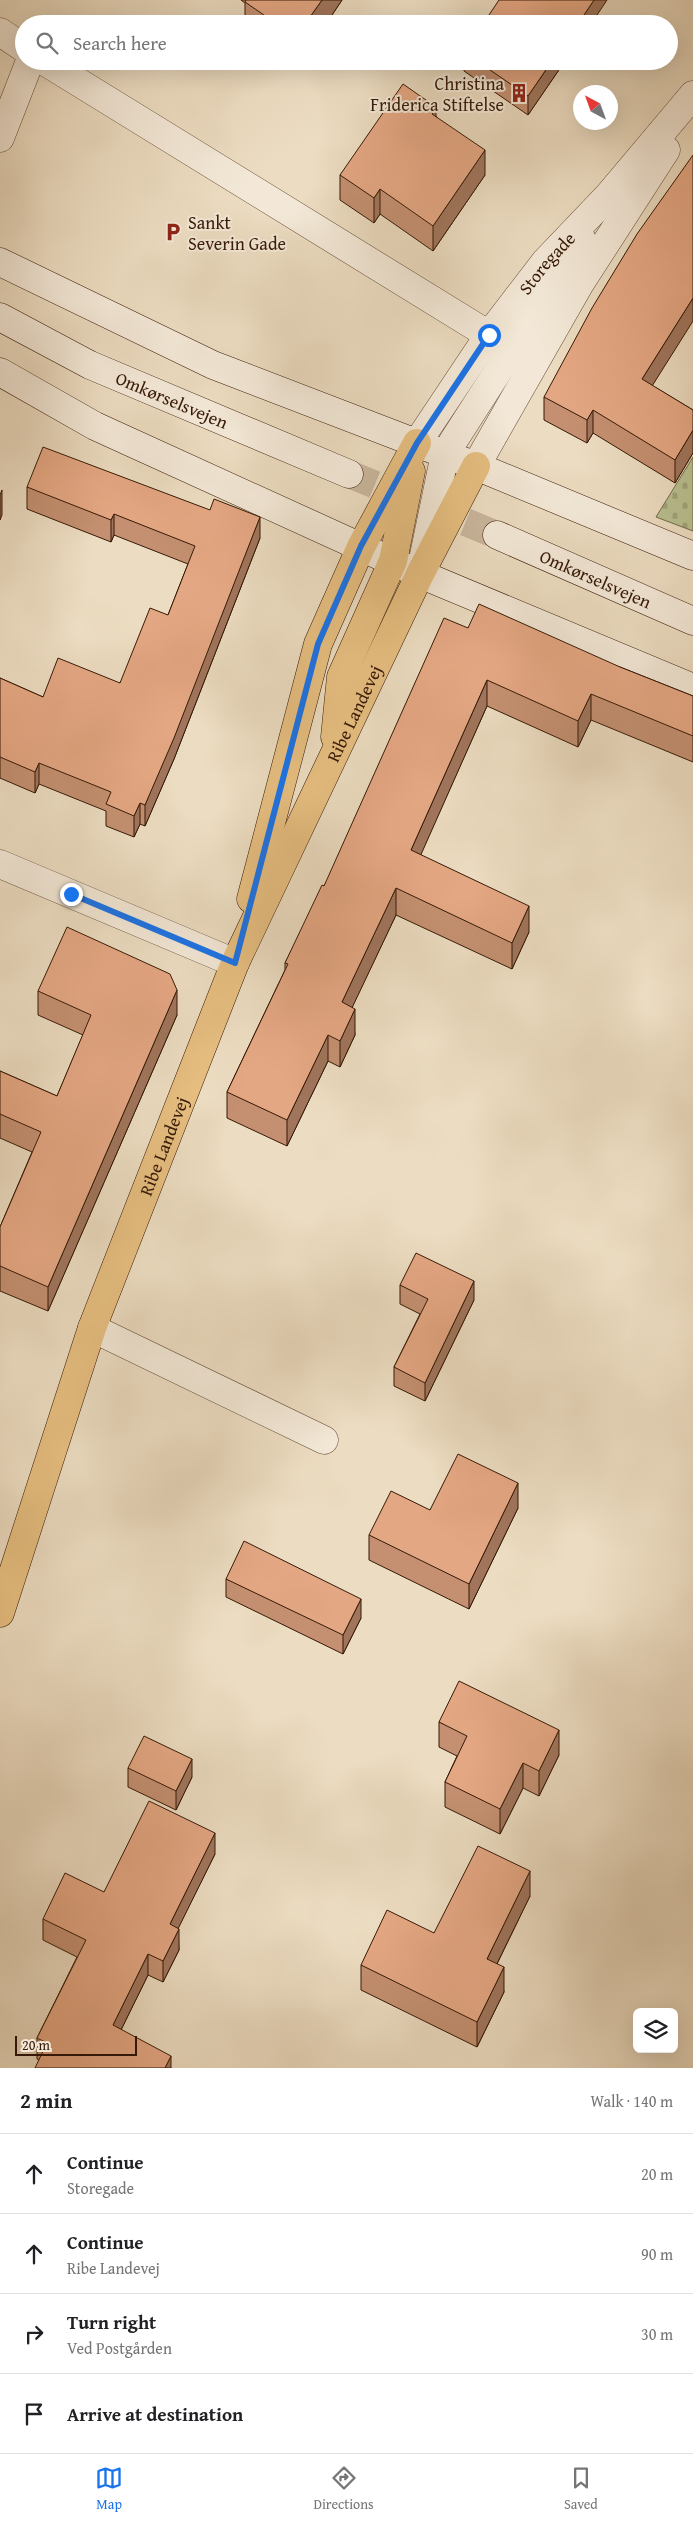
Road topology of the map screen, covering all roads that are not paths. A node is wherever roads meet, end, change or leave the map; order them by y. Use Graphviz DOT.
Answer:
graph roads {
  1 [pos="0,32"];
  2 [pos="15,42"];
  3 [pos="26,70"];
  4 [pos="59,70"];
  5 [pos="693,95"];
  6 [pos="693,107"];
  7 [pos="0,138"];
  8 [pos="608,196"];
  9 [pos="0,262"];
  10 [pos="0,317"];
  11 [pos="489,335"];
  12 [pos="0,372"];
  13 [pos="417,443"];
  14 [pos="445,454"];
  15 [pos="476,466"];
  16 [pos="349,474"];
  17 [pos="497,535"];
  18 [pos="361,546"];
  19 [pos="693,556"];
  20 [pos="393,562"];
  21 [pos="420,574"];
  22 [pos="693,621"];
  23 [pos="693,688"];
  24 [pos="333,756"];
  25 [pos="0,864"];
  26 [pos="235,963"];
  27 [pos="92,1328"];
  28 [pos="324,1440"];
  29 [pos="0,1613"];
  1 -- 2 [label="street"];
  3 -- 7 [label="street"];
  4 -- 11 [label="street"];
  5 -- 8 [label="street, Storegade"];
  6 -- 15 [label="street, Storegade"];
  8 -- 11 [label="street, Storegade"];
  8 -- 14 [label="street"];
  9 -- 13 [label="street"];
  10 -- 16 [label="street, Omkørselsvejen"];
  11 -- 13 [label="street, Storegade"];
  12 -- 18 [label="street"];
  13 -- 14 [label="street"];
  13 -- 18 [label="main road, Ribe Landevej"];
  13 -- 20 [label="main road"];
  14 -- 15 [label="street"];
  14 -- 21 [label="street"];
  15 -- 19 [label="street"];
  15 -- 21 [label="main road, Ribe Landevej"];
  17 -- 22 [label="street, Omkørselsvejen"];
  18 -- 20 [label="street"];
  18 -- 26 [label="main road, Ribe Landevej"];
  20 -- 21 [label="street"];
  20 -- 24 [label="main road"];
  21 -- 23 [label="street"];
  21 -- 24 [label="main road, Ribe Landevej"];
  24 -- 26 [label="main road, Ribe Landevej"];
  25 -- 26 [label="street"];
  26 -- 27 [label="main road, Ribe Landevej"];
  27 -- 28 [label="street"];
  27 -- 29 [label="main road, Ribe Landevej"];
}
